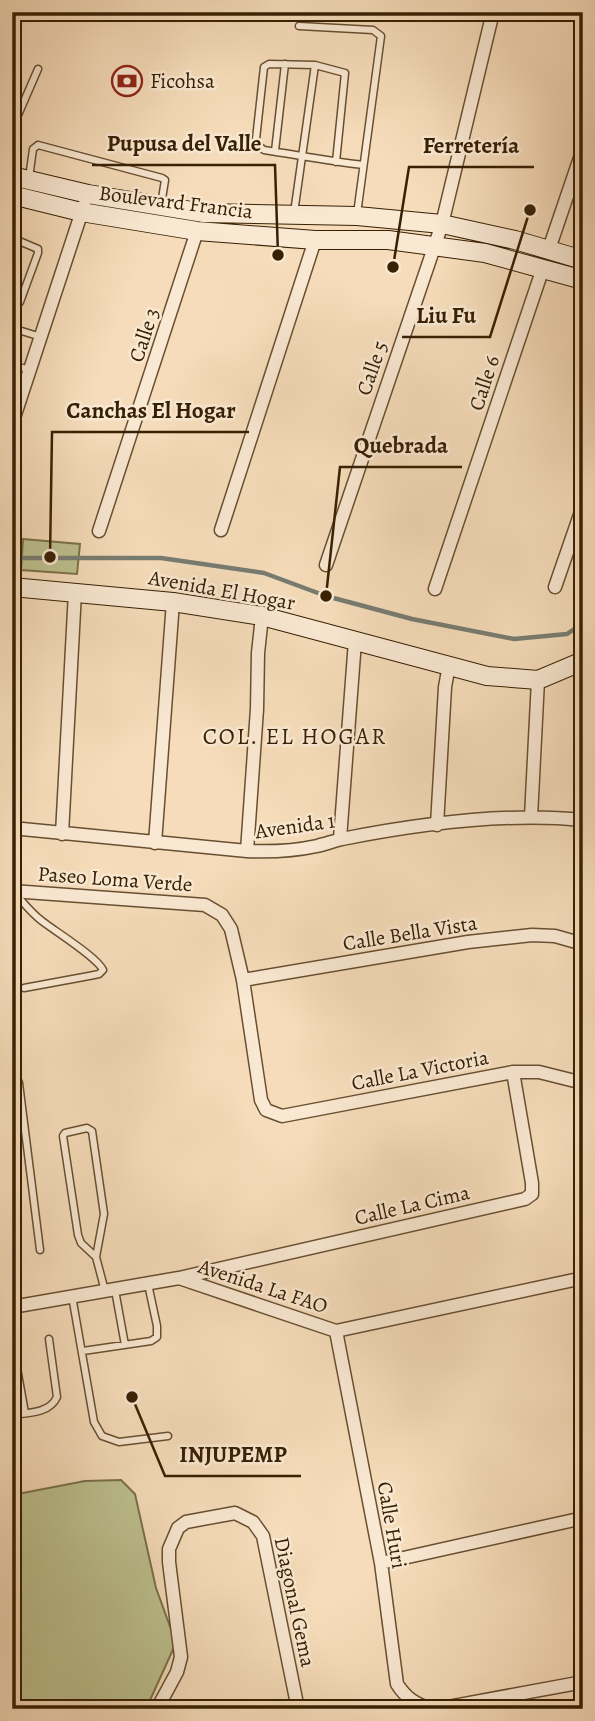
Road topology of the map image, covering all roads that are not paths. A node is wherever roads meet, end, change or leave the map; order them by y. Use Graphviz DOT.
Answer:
graph roads {
  1 [pos="493,12"];
  2 [pos="299,26"];
  3 [pos="285,64"];
  4 [pos="315,65"];
  5 [pos="38,69"];
  6 [pos="12,129"];
  7 [pos="583,149"];
  8 [pos="275,152"];
  9 [pos="301,157"];
  10 [pos="336,162"];
  11 [pos="363,165"];
  12 [pos="21,178"];
  13 [pos="88,194"];
  14 [pos="12,195"];
  15 [pos="161,206"];
  16 [pos="81,212"];
  17 [pos="294,215"];
  18 [pos="357,216"];
  19 [pos="442,224"];
  20 [pos="197,231"];
  21 [pos="12,238"];
  22 [pos="315,240"];
  23 [pos="434,246"];
  24 [pos="549,249"];
  25 [pos="583,260"];
  26 [pos="543,268"];
  27 [pos="583,280"];
  28 [pos="12,302"];
  29 [pos="12,328"];
  30 [pos="41,337"];
  31 [pos="12,365"];
  32 [pos="30,370"];
  33 [pos="12,424"];
  34 [pos="583,506"];
  35 [pos="221,530"];
  36 [pos="99,531"];
  37 [pos="326,565"];
  38 [pos="12,587"];
  39 [pos="555,587"];
  40 [pos="435,589"];
  41 [pos="75,592"];
  42 [pos="173,602"];
  43 [pos="262,616"];
  44 [pos="355,641"];
  45 [pos="583,661"];
  46 [pos="449,665"];
  47 [pos="538,680"];
  48 [pos="531,817"];
  49 [pos="583,820"];
  50 [pos="437,825"];
  51 [pos="12,828"];
  52 [pos="62,834"];
  53 [pos="340,839"];
  54 [pos="155,843"];
  55 [pos="247,851"];
  56 [pos="12,891"];
  57 [pos="583,944"];
  58 [pos="243,980"];
  59 [pos="24,988"];
  60 [pos="12,1068"];
  61 [pos="513,1072"];
  62 [pos="583,1083"];
  63 [pos="266,1110"];
  64 [pos="40,1250"];
  65 [pos="96,1257"];
  66 [pos="179,1278"];
  67 [pos="583,1278"];
  68 [pos="148,1284"];
  69 [pos="110,1290"];
  70 [pos="72,1296"];
  71 [pos="12,1307"];
  72 [pos="336,1331"];
  73 [pos="48,1339"];
  74 [pos="12,1340"];
  75 [pos="125,1345"];
  76 [pos="83,1351"];
  77 [pos="25,1413"];
  78 [pos="12,1415"];
  79 [pos="168,1436"];
  80 [pos="583,1518"];
  81 [pos="381,1563"];
  82 [pos="583,1682"];
  83 [pos="157,1709"];
  84 [pos="298,1709"];
  85 [pos="431,1709"];
  86 [pos="437,1709"];
  1 -- 19 [label="street, Calle 5"];
  2 -- 11 [label="lane"];
  3 -- 4 [label="lane"];
  3 -- 8 [label="lane"];
  3 -- 8 [label="lane"];
  4 -- 9 [label="lane"];
  4 -- 10 [label="lane"];
  5 -- 6 [label="lane"];
  7 -- 24 [label="street"];
  8 -- 9 [label="lane"];
  9 -- 10 [label="lane"];
  9 -- 17 [label="lane"];
  10 -- 11 [label="lane"];
  11 -- 18 [label="lane"];
  12 -- 13 [label="street, Boulevard Francia"];
  12 -- 15 [label="lane"];
  13 -- 15 [label="street, Boulevard Francia"];
  13 -- 16 [label="street"];
  14 -- 16 [label="street, Boulevard Francia"];
  15 -- 17 [label="street, Boulevard Francia"];
  16 -- 20 [label="street, Boulevard Francia"];
  16 -- 30 [label="street"];
  17 -- 18 [label="street, Boulevard Francia"];
  18 -- 19 [label="street, Boulevard Francia"];
  19 -- 23 [label="street, Calle 5"];
  19 -- 24 [label="street, Boulevard Francia"];
  20 -- 22 [label="street, Boulevard Francia"];
  20 -- 36 [label="street, Calle 3"];
  21 -- 28 [label="lane"];
  22 -- 23 [label="street, Boulevard Francia"];
  22 -- 35 [label="street"];
  23 -- 26 [label="street, Boulevard Francia"];
  23 -- 37 [label="street, Calle 5"];
  24 -- 25 [label="street, Boulevard Francia"];
  26 -- 27 [label="street, Boulevard Francia"];
  26 -- 40 [label="street, Calle 6"];
  29 -- 30 [label="lane"];
  30 -- 32 [label="street"];
  31 -- 32 [label="lane"];
  32 -- 33 [label="street"];
  34 -- 39 [label="street"];
  38 -- 41 [label="street, Avenida El Hogar"];
  41 -- 42 [label="street, Avenida El Hogar"];
  41 -- 52 [label="street"];
  42 -- 43 [label="street, Avenida El Hogar"];
  42 -- 54 [label="street"];
  43 -- 44 [label="street, Avenida El Hogar"];
  43 -- 55 [label="street"];
  44 -- 46 [label="street, Avenida El Hogar"];
  44 -- 53 [label="street"];
  45 -- 47 [label="street, Avenida El Hogar"];
  46 -- 47 [label="street, Avenida El Hogar"];
  46 -- 50 [label="street"];
  47 -- 48 [label="street"];
  48 -- 49 [label="street, Avenida 1"];
  48 -- 50 [label="street, Avenida 1"];
  50 -- 53 [label="street, Avenida 1"];
  51 -- 52 [label="street, Avenida 1"];
  52 -- 54 [label="street, Avenida 1"];
  53 -- 55 [label="street, Avenida 1"];
  54 -- 55 [label="street, Avenida 1"];
  56 -- 58 [label="street, Paseo Loma Verde"];
  56 -- 59 [label="lane"];
  57 -- 58 [label="street, Calle Bella Vista"];
  58 -- 63 [label="street, Paseo Loma Verde"];
  60 -- 64 [label="lane"];
  61 -- 62 [label="street, Calle La Victoria"];
  61 -- 63 [label="street, Calle La Victoria"];
  61 -- 66 [label="street, Calle La Cima"];
  65 -- 65 [label="lane"];
  65 -- 69 [label="lane"];
  66 -- 68 [label="street, Avenida La FAO"];
  66 -- 72 [label="street, Avenida La FAO"];
  67 -- 72 [label="street, Avenida La FAO"];
  68 -- 69 [label="street, Avenida La FAO"];
  68 -- 75 [label="lane"];
  69 -- 70 [label="street, Avenida La FAO"];
  69 -- 75 [label="lane"];
  70 -- 71 [label="street, Avenida La FAO"];
  70 -- 76 [label="lane"];
  72 -- 81 [label="street, Calle Huri"];
  73 -- 77 [label="lane"];
  74 -- 77 [label="lane"];
  75 -- 76 [label="lane"];
  76 -- 79 [label="lane"];
  77 -- 78 [label="lane"];
  80 -- 81 [label="street"];
  81 -- 85 [label="street, Calle Huri"];
  82 -- 86 [label="street"];
  83 -- 84 [label="street, Diagonal Gema"];
}
